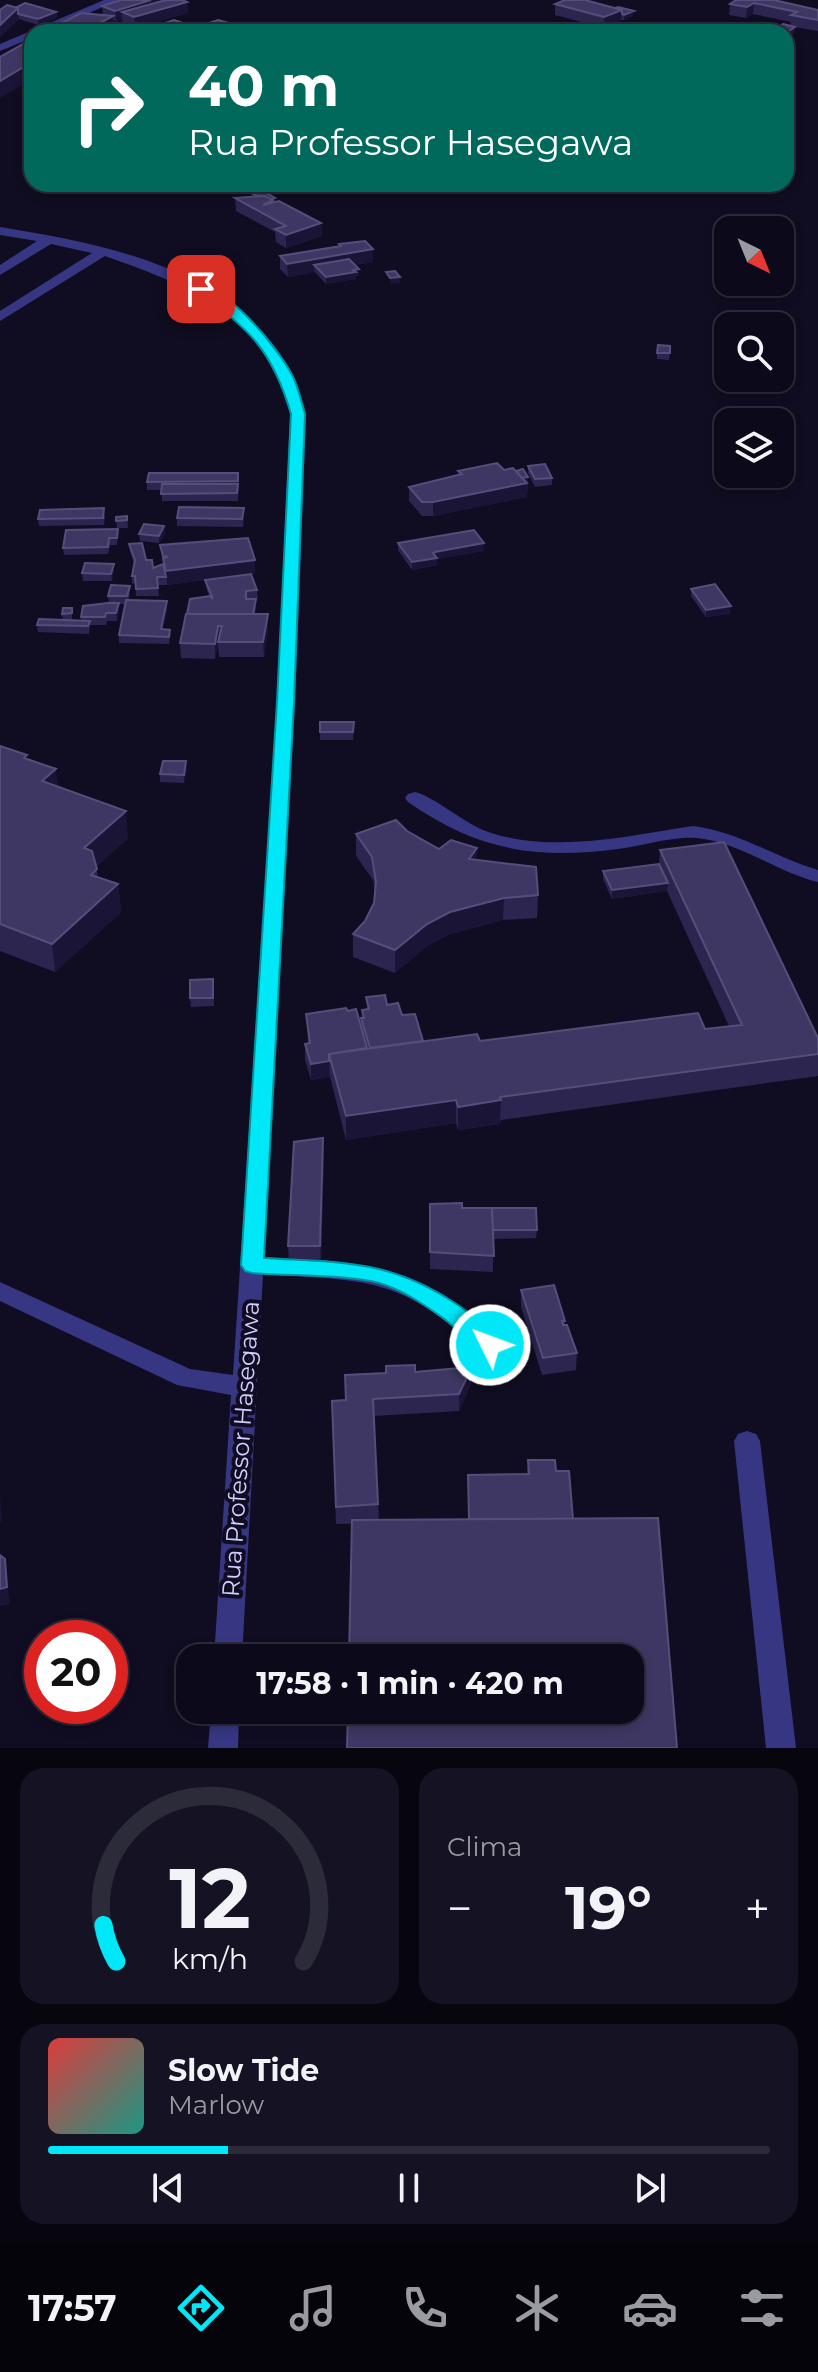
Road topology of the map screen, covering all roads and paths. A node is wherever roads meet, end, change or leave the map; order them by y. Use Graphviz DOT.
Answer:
graph roads {
  1 [pos="113,0"];
  2 [pos="57,24"];
  3 [pos="24,38"];
  4 [pos="0,48"];
  5 [pos="0,231"];
  6 [pos="51,238"];
  7 [pos="104,251"];
  8 [pos="0,271"];
  9 [pos="0,317"];
  10 [pos="415,798"];
  11 [pos="818,876"];
  12 [pos="252,1265"];
  13 [pos="0,1291"];
  14 [pos="490,1345"];
  15 [pos="245,1387"];
  16 [pos="747,1441"];
  17 [pos="229,1644"];
  18 [pos="224,1724"];
  19 [pos="223,1748"];
  20 [pos="781,1748"];
  1 -- 2 [label="street"];
  3 -- 4 [label="street"];
  5 -- 6 [label="street, Rua Professor Hasegawa"];
  6 -- 7 [label="street, Rua Professor Hasegawa"];
  6 -- 8 [label="street"];
  7 -- 9 [label="street"];
  7 -- 12 [label="street, Rua Professor Hasegawa"];
  10 -- 11 [label="street"];
  12 -- 14 [label="street"];
  12 -- 15 [label="street, Rua Professor Hasegawa"];
  13 -- 15 [label="street"];
  15 -- 17 [label="street, Rua Professor Hasegawa"];
  16 -- 20 [label="street"];
  18 -- 19 [label="street"];
}
